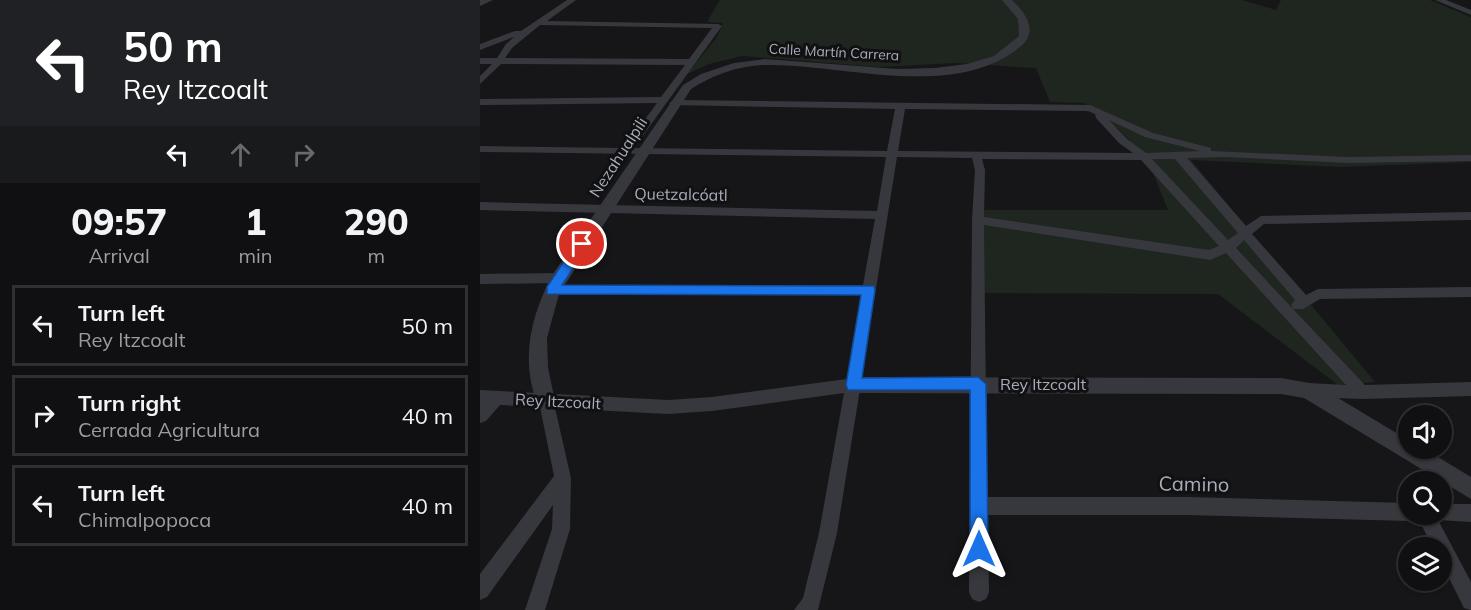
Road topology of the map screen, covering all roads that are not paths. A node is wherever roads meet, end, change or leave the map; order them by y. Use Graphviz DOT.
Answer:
graph roads {
  1 [pos="488,0"];
  2 [pos="572,0"];
  3 [pos="1007,0"];
  4 [pos="1439,0"];
  5 [pos="480,3"];
  6 [pos="1471,13"];
  7 [pos="538,23"];
  8 [pos="526,31"];
  9 [pos="480,47"];
  10 [pos="500,60"];
  11 [pos="480,61"];
  12 [pos="693,62"];
  13 [pos="480,81"];
  14 [pos="668,101"];
  15 [pos="480,102"];
  16 [pos="900,107"];
  17 [pos="1090,108"];
  18 [pos="480,149"];
  19 [pos="626,152"];
  20 [pos="642,152"];
  21 [pos="976,154"];
  22 [pos="1224,154"];
  23 [pos="892,155"];
  24 [pos="1178,155"];
  25 [pos="1143,156"];
  26 [pos="1471,158"];
  27 [pos="480,206"];
  28 [pos="606,209"];
  29 [pos="881,215"];
  30 [pos="1471,216"];
  31 [pos="978,220"];
  32 [pos="1246,232"];
  33 [pos="1227,249"];
  34 [pos="480,279"];
  35 [pos="555,284"];
  36 [pos="869,290"];
  37 [pos="1471,292"];
  38 [pos="1304,302"];
  39 [pos="1288,311"];
  40 [pos="978,384"];
  41 [pos="853,385"];
  42 [pos="1471,389"];
  43 [pos="1308,390"];
  44 [pos="1362,392"];
  45 [pos="480,397"];
  46 [pos="497,398"];
  47 [pos="546,401"];
  48 [pos="480,416"];
  49 [pos="563,478"];
  50 [pos="1471,489"];
  51 [pos="979,506"];
  52 [pos="1398,512"];
  53 [pos="1452,513"];
  54 [pos="1471,513"];
  55 [pos="1431,525"];
  56 [pos="480,590"];
  57 [pos="979,592"];
  58 [pos="1471,601"];
  59 [pos="535,610"];
  60 [pos="804,610"];
  1 -- 5 [label="street"];
  2 -- 7 [label="street"];
  3 -- 14 [label="street, Calle Martín Carrera"];
  4 -- 6 [label="street"];
  7 -- 8 [label="street"];
  7 -- 12 [label="street"];
  8 -- 9 [label="street"];
  8 -- 10 [label="street"];
  10 -- 11 [label="street"];
  10 -- 12 [label="street"];
  10 -- 13 [label="street"];
  12 -- 14 [label="street"];
  14 -- 15 [label="street"];
  14 -- 16 [label="street"];
  14 -- 19 [label="street"];
  14 -- 20 [label="street, Nezahualpili"];
  16 -- 17 [label="street"];
  16 -- 23 [label="street"];
  17 -- 22 [label="street"];
  17 -- 25 [label="street"];
  18 -- 19 [label="street"];
  19 -- 20 [label="street"];
  20 -- 23 [label="street"];
  20 -- 28 [label="street, Nezahualpili"];
  21 -- 23 [label="street"];
  21 -- 25 [label="street"];
  21 -- 31 [label="street"];
  22 -- 24 [label="street"];
  22 -- 26 [label="street"];
  23 -- 29 [label="street"];
  24 -- 25 [label="street"];
  24 -- 32 [label="street"];
  25 -- 33 [label="street"];
  27 -- 28 [label="street, Quetzalcóatl"];
  28 -- 29 [label="street, Quetzalcóatl"];
  28 -- 35 [label="street, Nezahualpili"];
  29 -- 36 [label="street"];
  30 -- 32 [label="street"];
  31 -- 33 [label="street"];
  31 -- 40 [label="street"];
  32 -- 33 [label="street"];
  32 -- 38 [label="street"];
  33 -- 39 [label="street"];
  34 -- 35 [label="street"];
  35 -- 36 [label="street"];
  35 -- 47 [label="street, Nezahualpili"];
  36 -- 41 [label="street"];
  37 -- 38 [label="street"];
  38 -- 39 [label="street"];
  39 -- 44 [label="street"];
  40 -- 41 [label="street, Rey Itzcoalt"];
  40 -- 43 [label="street, Rey Itzcoalt"];
  40 -- 51 [label="street"];
  41 -- 47 [label="street, Rey Itzcoalt"];
  41 -- 60 [label="street"];
  42 -- 44 [label="street"];
  43 -- 44 [label="street"];
  43 -- 50 [label="street, Rey Itzcoalt"];
  45 -- 46 [label="street, Rey Itzcoalt"];
  46 -- 47 [label="street, Rey Itzcoalt"];
  46 -- 48 [label="street"];
  47 -- 49 [label="street"];
  49 -- 56 [label="street"];
  49 -- 59 [label="street"];
  51 -- 52 [label="street, Camino"];
  51 -- 57 [label="street"];
  53 -- 54 [label="street"];
  55 -- 58 [label="street"];
}
